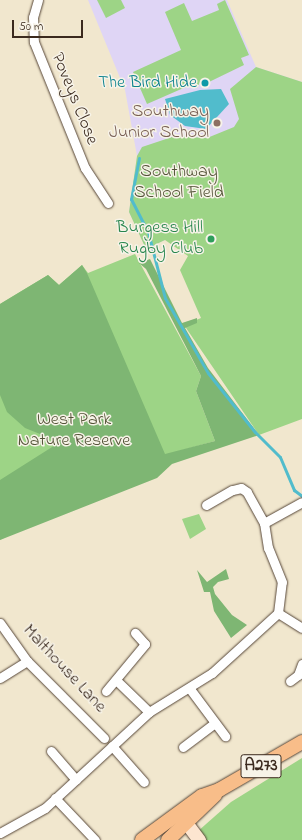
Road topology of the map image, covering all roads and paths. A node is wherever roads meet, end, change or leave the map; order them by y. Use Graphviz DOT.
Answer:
graph roads {
  1 [pos="38,0"];
  2 [pos="108,204"];
  3 [pos="302,502"];
  4 [pos="206,505"];
  5 [pos="264,523"];
  6 [pos="278,613"];
  7 [pos="0,623"];
  8 [pos="302,628"];
  9 [pos="135,633"];
  10 [pos="27,661"];
  11 [pos="302,664"];
  12 [pos="0,678"];
  13 [pos="116,680"];
  14 [pos="290,681"];
  15 [pos="190,689"];
  16 [pos="106,691"];
  17 [pos="149,712"];
  18 [pos="215,723"];
  19 [pos="225,736"];
  20 [pos="104,738"];
  21 [pos="302,742"];
  22 [pos="112,746"];
  23 [pos="183,747"];
  24 [pos="51,751"];
  25 [pos="76,780"];
  26 [pos="144,782"];
  27 [pos="219,790"];
  28 [pos="55,798"];
  29 [pos="187,824"];
  30 [pos="0,833"];
  31 [pos="95,840"];
  32 [pos="142,840"];
  33 [pos="168,840"];
  34 [pos="199,840"];
  1 -- 2 [label="street, Poveys Close"];
  3 -- 5 [label="street"];
  4 -- 5 [label="street"];
  5 -- 6 [label="street"];
  6 -- 8 [label="street"];
  6 -- 15 [label="street"];
  7 -- 10 [label="street, Malthouse Lane"];
  9 -- 13 [label="street"];
  10 -- 12 [label="street"];
  10 -- 20 [label="street, Malthouse Lane"];
  11 -- 14 [label="street"];
  13 -- 16 [label="street"];
  13 -- 17 [label="street"];
  15 -- 17 [label="street"];
  15 -- 18 [label="street"];
  17 -- 22 [label="street"];
  18 -- 19 [label="street"];
  18 -- 23 [label="street"];
  21 -- 27 [label="main road, A273"];
  22 -- 25 [label="street"];
  22 -- 26 [label="street"];
  24 -- 25 [label="street"];
  25 -- 28 [label="street"];
  27 -- 29 [label="main road, A273"];
  27 -- 32 [label="main road, A273"];
  28 -- 30 [label="street"];
  28 -- 31 [label="street"];
  29 -- 33 [label="main road, A273"];
  29 -- 34 [label="street"];
}
